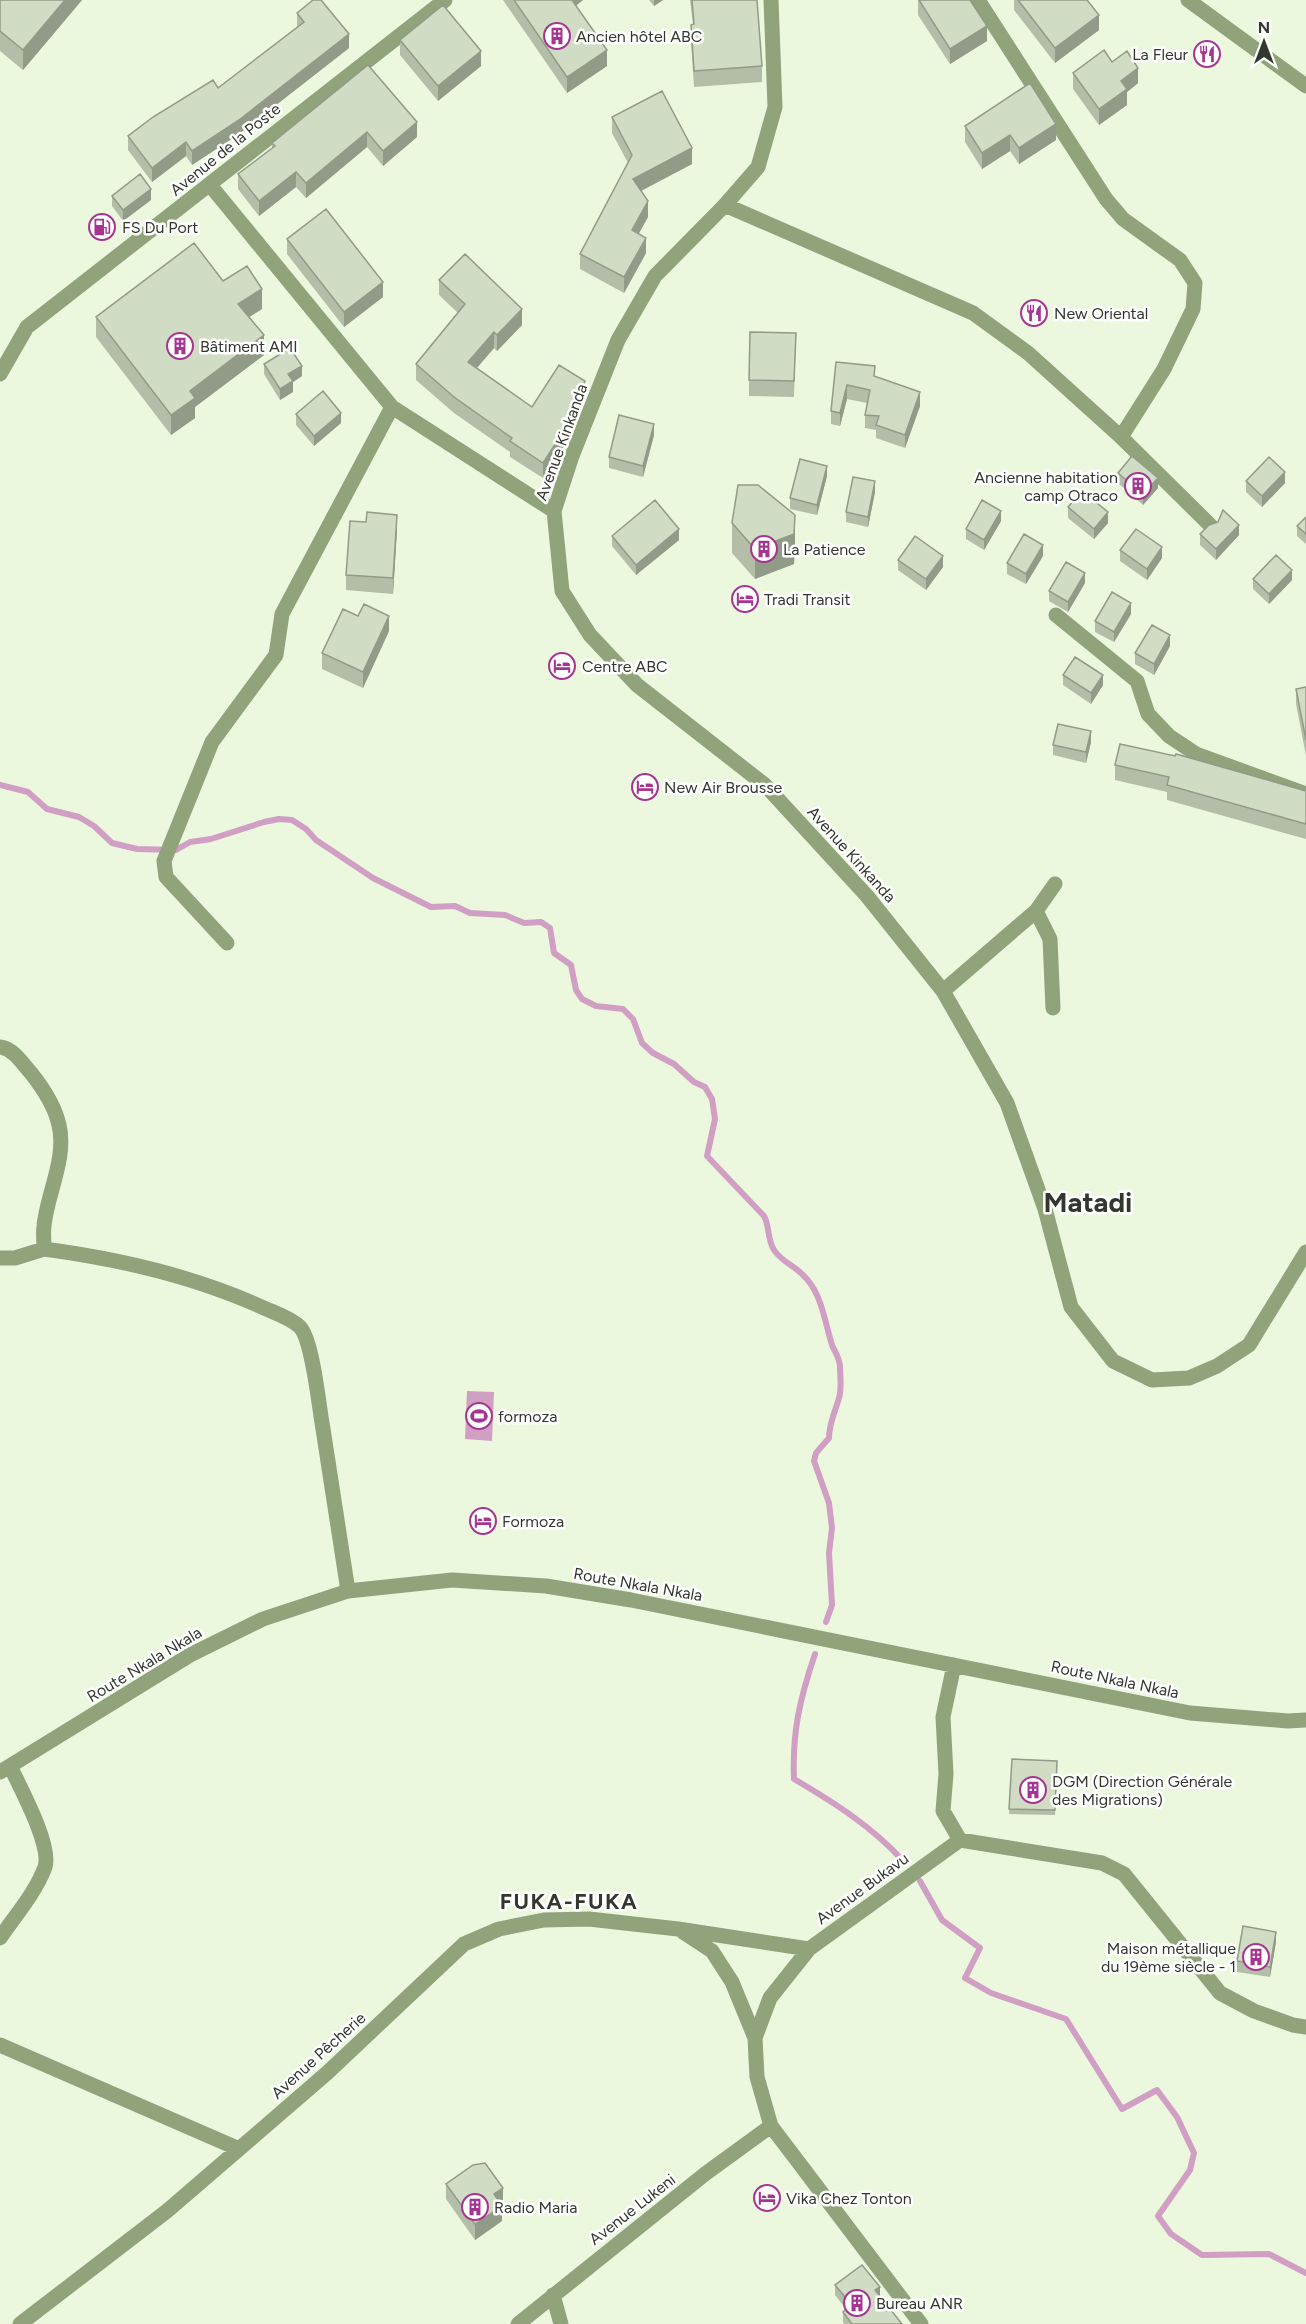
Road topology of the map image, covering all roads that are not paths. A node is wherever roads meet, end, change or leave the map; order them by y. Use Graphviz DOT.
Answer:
graph roads {
  1 [pos="445,0"];
  2 [pos="771,0"];
  3 [pos="978,0"];
  4 [pos="1188,0"];
  5 [pos="1306,86"];
  6 [pos="210,185"];
  7 [pos="724,206"];
  8 [pos="0,374"];
  9 [pos="392,407"];
  10 [pos="1121,437"];
  11 [pos="554,511"];
  12 [pos="1211,526"];
  13 [pos="1056,615"];
  14 [pos="1306,794"];
  15 [pos="1055,884"];
  16 [pos="1036,911"];
  17 [pos="227,943"];
  18 [pos="943,992"];
  19 [pos="1053,1008"];
  20 [pos="0,1047"];
  21 [pos="44,1249"];
  22 [pos="1306,1252"];
  23 [pos="0,1258"];
  24 [pos="348,1591"];
  25 [pos="954,1665"];
  26 [pos="1306,1720"];
  27 [pos="5,1769"];
  28 [pos="960,1840"];
  29 [pos="678,1929"];
  30 [pos="0,1938"];
  31 [pos="809,1949"];
  32 [pos="1306,2027"];
  33 [pos="755,2038"];
  34 [pos="0,2045"];
  35 [pos="771,2126"];
  36 [pos="239,2149"];
  37 [pos="553,2295"];
  38 [pos="21,2324"];
  39 [pos="518,2324"];
  40 [pos="561,2324"];
  41 [pos="921,2324"];
  1 -- 6 [label="street, Avenue de la Poste"];
  2 -- 7 [label="street, Avenue Kinkanda"];
  3 -- 10 [label="street"];
  4 -- 5 [label="street"];
  6 -- 8 [label="street, Avenue de la Poste"];
  6 -- 9 [label="street"];
  7 -- 10 [label="street"];
  7 -- 11 [label="street, Avenue Kinkanda"];
  9 -- 11 [label="street"];
  9 -- 17 [label="street"];
  10 -- 12 [label="street"];
  11 -- 18 [label="street, Avenue Kinkanda"];
  13 -- 14 [label="street"];
  15 -- 16 [label="street"];
  16 -- 18 [label="street"];
  16 -- 19 [label="street"];
  18 -- 22 [label="street, Avenue Kinkanda"];
  20 -- 21 [label="street"];
  21 -- 23 [label="street"];
  21 -- 24 [label="street"];
  24 -- 25 [label="street, Route Nkala Nkala"];
  24 -- 27 [label="street, Route Nkala Nkala"];
  25 -- 26 [label="street, Route Nkala Nkala"];
  25 -- 28 [label="street"];
  27 -- 30 [label="street"];
  28 -- 31 [label="street, Avenue Bukavu"];
  28 -- 32 [label="street"];
  29 -- 31 [label="street, Avenue Pêcherie"];
  29 -- 33 [label="street"];
  29 -- 36 [label="street, Avenue Pêcherie"];
  31 -- 33 [label="street, Avenue Bukavu"];
  33 -- 35 [label="street, Avenue Bukavu"];
  34 -- 36 [label="street"];
  35 -- 37 [label="street, Avenue Lukeni"];
  35 -- 41 [label="street, Avenue Bukavu"];
  36 -- 38 [label="street, Avenue Pêcherie"];
  37 -- 39 [label="street, Avenue Lukeni"];
  37 -- 40 [label="street"];
}
